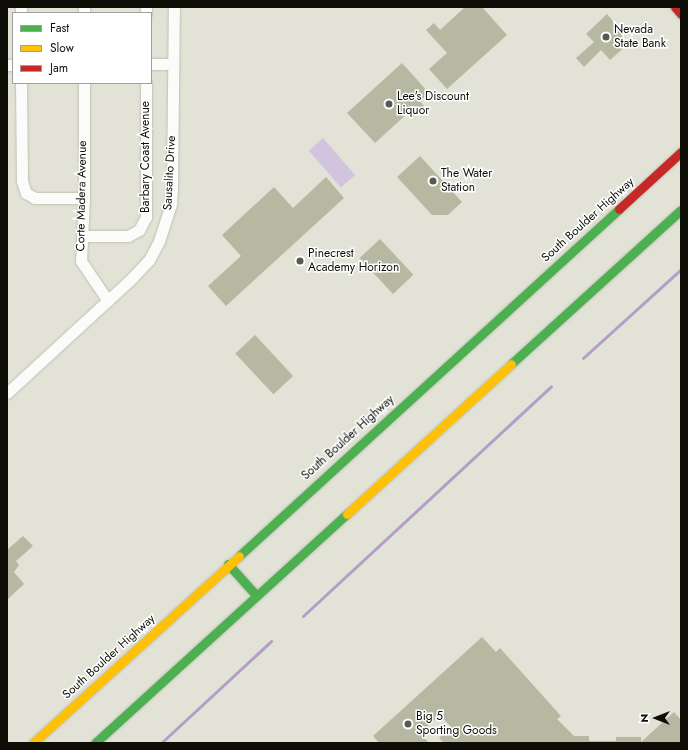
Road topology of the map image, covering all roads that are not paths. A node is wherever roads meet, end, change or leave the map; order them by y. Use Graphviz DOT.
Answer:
graph roads {
  1 [pos="174,7"];
  2 [pos="675,7"];
  3 [pos="681,14"];
  4 [pos="152,64"];
  5 [pos="172,64"];
  6 [pos="21,84"];
  7 [pos="84,84"];
  8 [pos="146,84"];
  9 [pos="681,152"];
  10 [pos="84,198"];
  11 [pos="681,210"];
  12 [pos="681,224"];
  13 [pos="82,236"];
  14 [pos="649,240"];
  15 [pos="108,300"];
  16 [pos="7,393"];
  17 [pos="228,564"];
  18 [pos="256,595"];
  19 [pos="33,743"];
  20 [pos="95,743"];
  1 -- 5 [label="street, Sausalito Drive"];
  2 -- 3 [label="main road"];
  4 -- 5 [label="street"];
  5 -- 15 [label="street, Sausalito Drive"];
  6 -- 10 [label="street"];
  7 -- 10 [label="street, Corte Madera Avenue"];
  8 -- 13 [label="street, Barbary Coast Avenue"];
  9 -- 17 [label="main road, South Boulder Highway"];
  10 -- 13 [label="street, Corte Madera Avenue"];
  11 -- 14 [label="main road"];
  12 -- 14 [label="main road"];
  13 -- 15 [label="street, Corte Madera Avenue"];
  14 -- 18 [label="main road"];
  15 -- 16 [label="street, Sausalito Drive"];
  17 -- 18 [label="main road"];
  17 -- 19 [label="main road, South Boulder Highway"];
  18 -- 20 [label="main road"];
}
